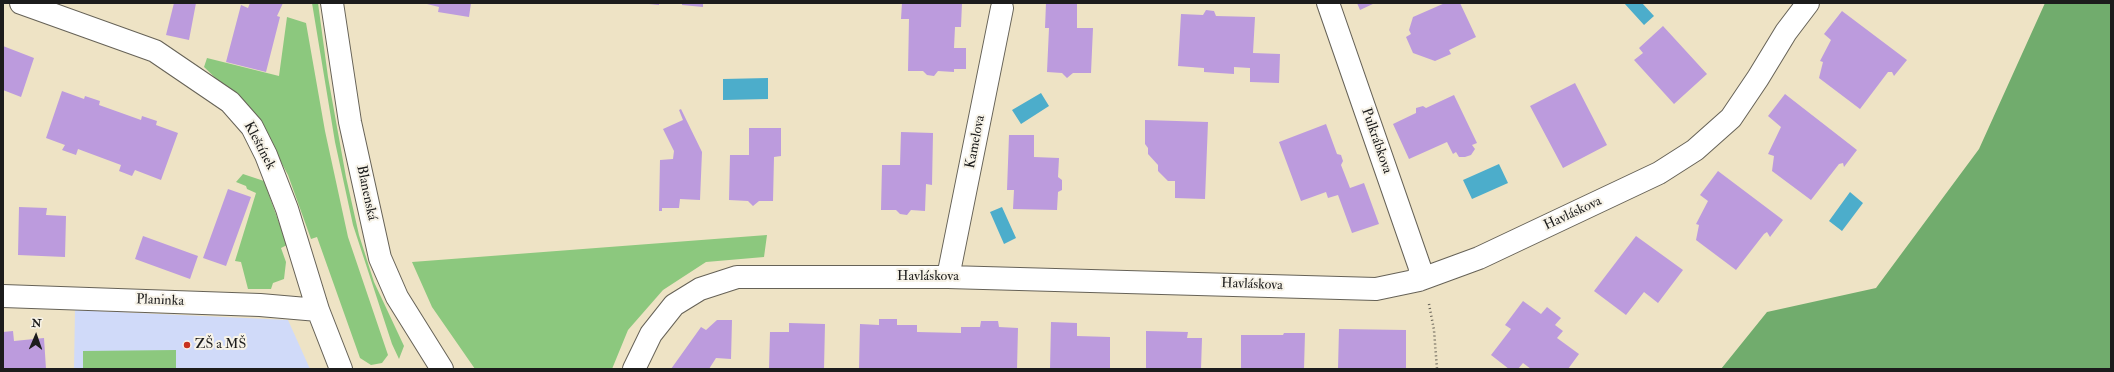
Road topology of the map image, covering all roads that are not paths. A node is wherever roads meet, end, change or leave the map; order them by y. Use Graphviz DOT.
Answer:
graph roads {
  1 [pos="21,3"];
  2 [pos="332,3"];
  3 [pos="1328,3"];
  4 [pos="1808,3"];
  5 [pos="1002,8"];
  6 [pos="948,277"];
  7 [pos="1419,280"];
  8 [pos="3,296"];
  9 [pos="318,310"];
  10 [pos="341,369"];
  11 [pos="442,369"];
  12 [pos="634,369"];
  1 -- 9 [label="street, Kleštínek"];
  2 -- 11 [label="street, Blanenská"];
  3 -- 7 [label="street, Pulkrábkova"];
  4 -- 7 [label="street, Havláskova"];
  5 -- 6 [label="street, Kamelova"];
  6 -- 7 [label="street, Havláskova"];
  6 -- 12 [label="street, Havláskova"];
  8 -- 9 [label="street, Planinka"];
  9 -- 10 [label="street, Kleštínek"];
}
